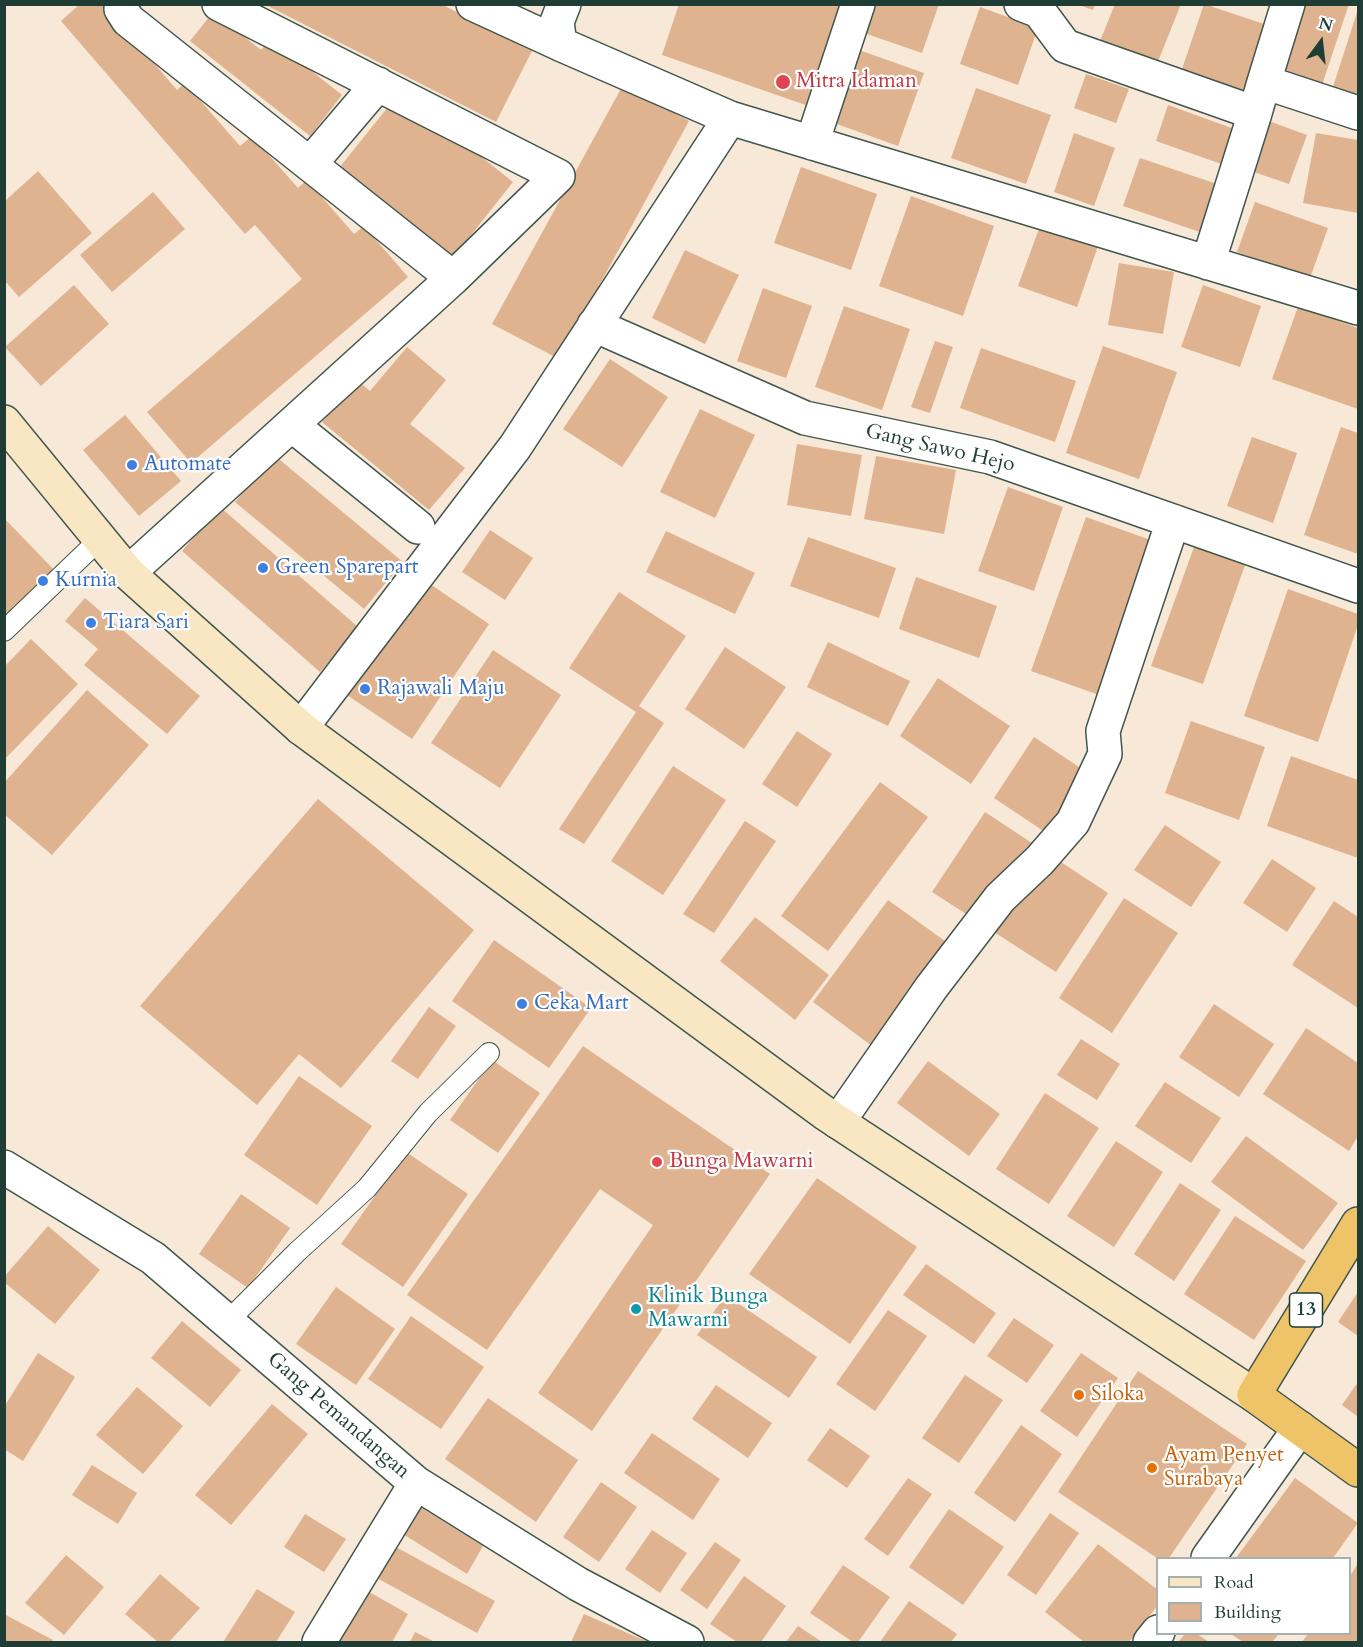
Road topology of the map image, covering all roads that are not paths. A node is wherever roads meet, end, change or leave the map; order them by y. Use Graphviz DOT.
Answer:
graph roads {
  1 [pos="122,4"];
  2 [pos="219,4"];
  3 [pos="473,4"];
  4 [pos="564,4"];
  5 [pos="858,4"];
  6 [pos="1021,4"];
  7 [pos="1288,4"];
  8 [pos="560,44"];
  9 [pos="1264,81"];
  10 [pos="378,84"];
  11 [pos="1255,113"];
  12 [pos="1359,113"];
  13 [pos="730,118"];
  14 [pos="812,142"];
  15 [pos="310,164"];
  16 [pos="1208,263"];
  17 [pos="453,278"];
  18 [pos="1359,308"];
  19 [pos="594,325"];
  20 [pos="4,422"];
  21 [pos="292,425"];
  22 [pos="1173,520"];
  23 [pos="418,527"];
  24 [pos="100,539"];
  25 [pos="128,573"];
  26 [pos="1359,586"];
  27 [pos="4,631"];
  28 [pos="302,728"];
  29 [pos="489,1053"];
  30 [pos="838,1122"];
  31 [pos="4,1167"];
  32 [pos="1359,1224"];
  33 [pos="227,1322"];
  34 [pos="1254,1395"];
  35 [pos="1300,1428"];
  36 [pos="1359,1470"];
  37 [pos="416,1483"];
  38 [pos="1209,1557"];
  39 [pos="319,1642"];
  40 [pos="687,1642"];
  1 -- 15 [label="street"];
  2 -- 10 [label="street"];
  3 -- 8 [label="street"];
  4 -- 8 [label="street"];
  5 -- 14 [label="street"];
  6 -- 11 [label="street"];
  7 -- 9 [label="street"];
  8 -- 13 [label="street"];
  9 -- 11 [label="street"];
  9 -- 12 [label="street"];
  10 -- 15 [label="street"];
  10 -- 17 [label="street"];
  11 -- 16 [label="street"];
  13 -- 14 [label="street"];
  13 -- 19 [label="street"];
  14 -- 16 [label="street"];
  15 -- 17 [label="street"];
  16 -- 18 [label="street"];
  17 -- 21 [label="street"];
  19 -- 22 [label="street, Gang Sawo Hejo"];
  19 -- 28 [label="street"];
  20 -- 24 [label="main road"];
  21 -- 23 [label="street"];
  21 -- 25 [label="street"];
  22 -- 26 [label="street, Gang Sawo Hejo"];
  22 -- 30 [label="street"];
  24 -- 25 [label="main road"];
  24 -- 27 [label="lane"];
  25 -- 28 [label="main road"];
  28 -- 30 [label="main road"];
  29 -- 33 [label="lane"];
  30 -- 34 [label="main road"];
  31 -- 33 [label="street, Gang Pemandangan"];
  32 -- 34 [label="highway, 13"];
  33 -- 37 [label="street, Gang Pemandangan"];
  34 -- 35 [label="highway"];
  35 -- 36 [label="highway"];
  35 -- 38 [label="street"];
  37 -- 39 [label="street"];
  37 -- 40 [label="street, Gang Pemandangan"];
}
